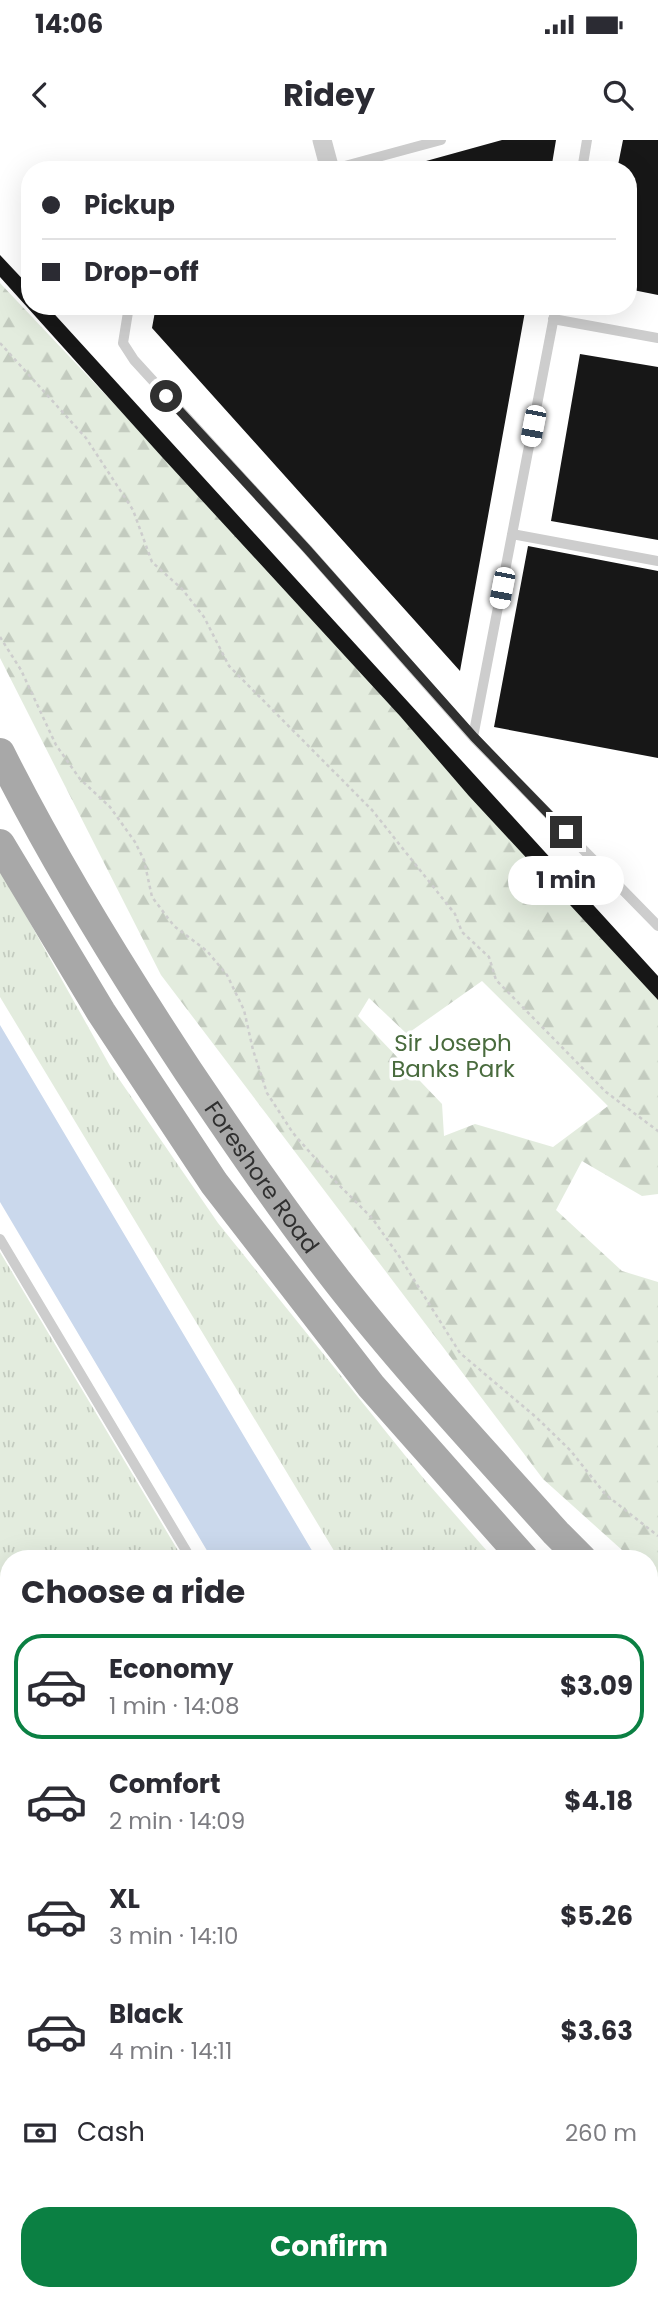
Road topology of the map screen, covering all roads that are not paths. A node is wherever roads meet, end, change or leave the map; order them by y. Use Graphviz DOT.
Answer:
graph roads {
  1 [pos="322,140"];
  2 [pos="442,140"];
  3 [pos="587,140"];
  4 [pos="328,161"];
  5 [pos="364,161"];
  6 [pos="584,161"];
  7 [pos="128,315"];
  8 [pos="554,315"];
  9 [pos="553,319"];
  10 [pos="658,338"];
  11 [pos="512,534"];
  12 [pos="658,561"];
  13 [pos="474,737"];
  14 [pos="0,753"];
  15 [pos="0,844"];
  16 [pos="658,926"];
  17 [pos="0,1239"];
  18 [pos="186,1550"];
  19 [pos="516,1550"];
  20 [pos="574,1550"];
  1 -- 4 [label="street"];
  2 -- 5 [label="lane"];
  3 -- 6 [label="lane"];
  7 -- 13 [label="lane"];
  8 -- 9 [label="lane"];
  9 -- 10 [label="lane"];
  9 -- 11 [label="lane"];
  11 -- 12 [label="lane"];
  11 -- 13 [label="lane"];
  13 -- 16 [label="lane"];
  14 -- 20 [label="main road, Foreshore Road"];
  15 -- 19 [label="main road, Foreshore Road"];
  17 -- 18 [label="lane"];
}
